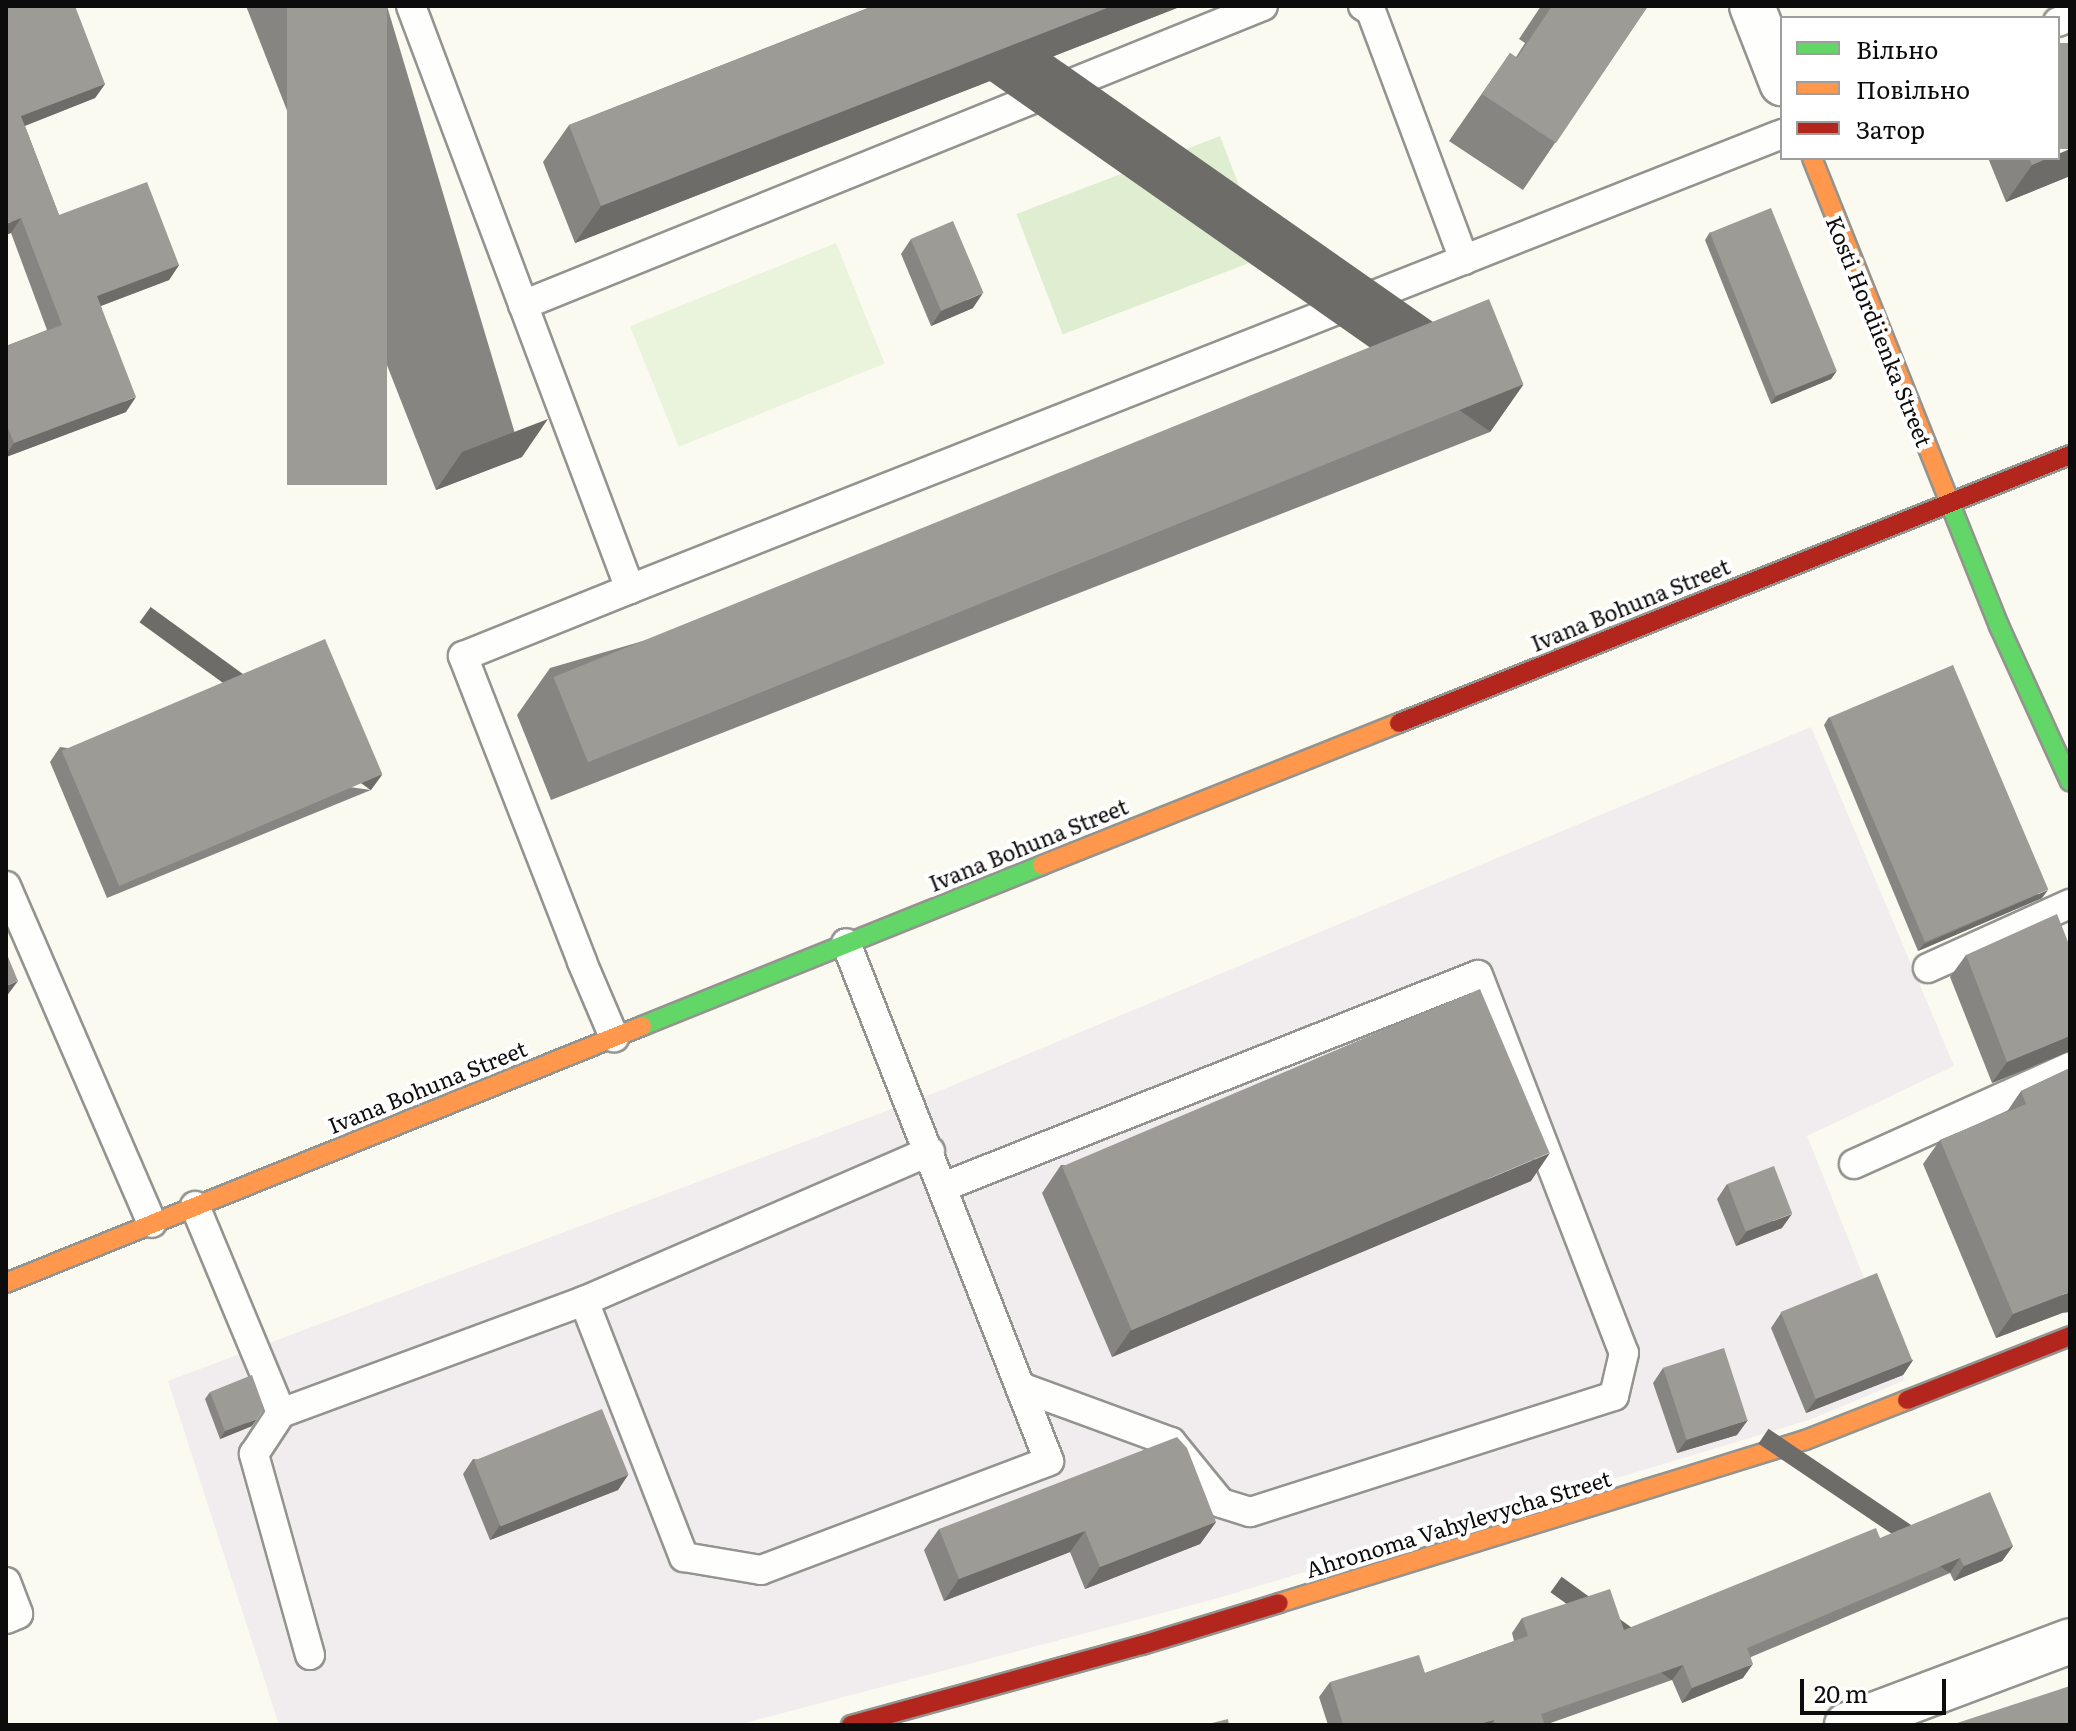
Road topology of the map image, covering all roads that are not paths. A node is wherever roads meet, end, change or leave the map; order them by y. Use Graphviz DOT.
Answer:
graph roads {
  1 [pos="1263,6"];
  2 [pos="1363,6"];
  3 [pos="1752,6"];
  4 [pos="421,9"];
  5 [pos="1780,78"];
  6 [pos="1780,135"];
  7 [pos="1813,160"];
  8 [pos="1464,260"];
  9 [pos="523,305"];
  10 [pos="2070,455"];
  11 [pos="1948,504"];
  12 [pos="630,589"];
  13 [pos="2070,782"];
  14 [pos="6,886"];
  15 [pos="2070,904"];
  16 [pos="846,943"];
  17 [pos="1928,968"];
  18 [pos="614,1037"];
  19 [pos="2070,1067"];
  20 [pos="930,1151"];
  21 [pos="1854,1164"];
  22 [pos="943,1187"];
  23 [pos="195,1206"];
  24 [pos="152,1223"];
  25 [pos="6,1283"];
  26 [pos="584,1301"];
  27 [pos="2070,1336"];
  28 [pos="1021,1387"];
  29 [pos="281,1413"];
  30 [pos="6,1582"];
  31 [pos="6,1619"];
  32 [pos="2070,1641"];
  33 [pos="310,1655"];
  34 [pos="851,1725"];
  35 [pos="1847,1725"];
  1 -- 9 [label="lane"];
  2 -- 8 [label="lane"];
  3 -- 5 [label="street"];
  4 -- 9 [label="lane"];
  6 -- 8 [label="lane"];
  7 -- 11 [label="street, Kosti Hordiienka Street"];
  8 -- 12 [label="lane"];
  9 -- 12 [label="lane"];
  10 -- 11 [label="street, Ivana Bohuna Street"];
  11 -- 13 [label="street, Kosti Hordiienka Street"];
  11 -- 16 [label="street, Ivana Bohuna Street"];
  12 -- 18 [label="lane"];
  14 -- 24 [label="lane"];
  15 -- 17 [label="lane"];
  16 -- 18 [label="street, Ivana Bohuna Street"];
  16 -- 20 [label="lane"];
  18 -- 23 [label="street, Ivana Bohuna Street"];
  19 -- 21 [label="lane"];
  20 -- 22 [label="lane"];
  20 -- 26 [label="lane"];
  22 -- 28 [label="lane"];
  22 -- 28 [label="lane"];
  23 -- 24 [label="street, Ivana Bohuna Street"];
  23 -- 29 [label="lane"];
  24 -- 25 [label="street, Ivana Bohuna Street"];
  26 -- 28 [label="lane"];
  26 -- 29 [label="lane"];
  27 -- 34 [label="street, Ahronoma Vahylevycha Street"];
  29 -- 33 [label="lane"];
  30 -- 31 [label="lane"];
  32 -- 35 [label="street"];
}
